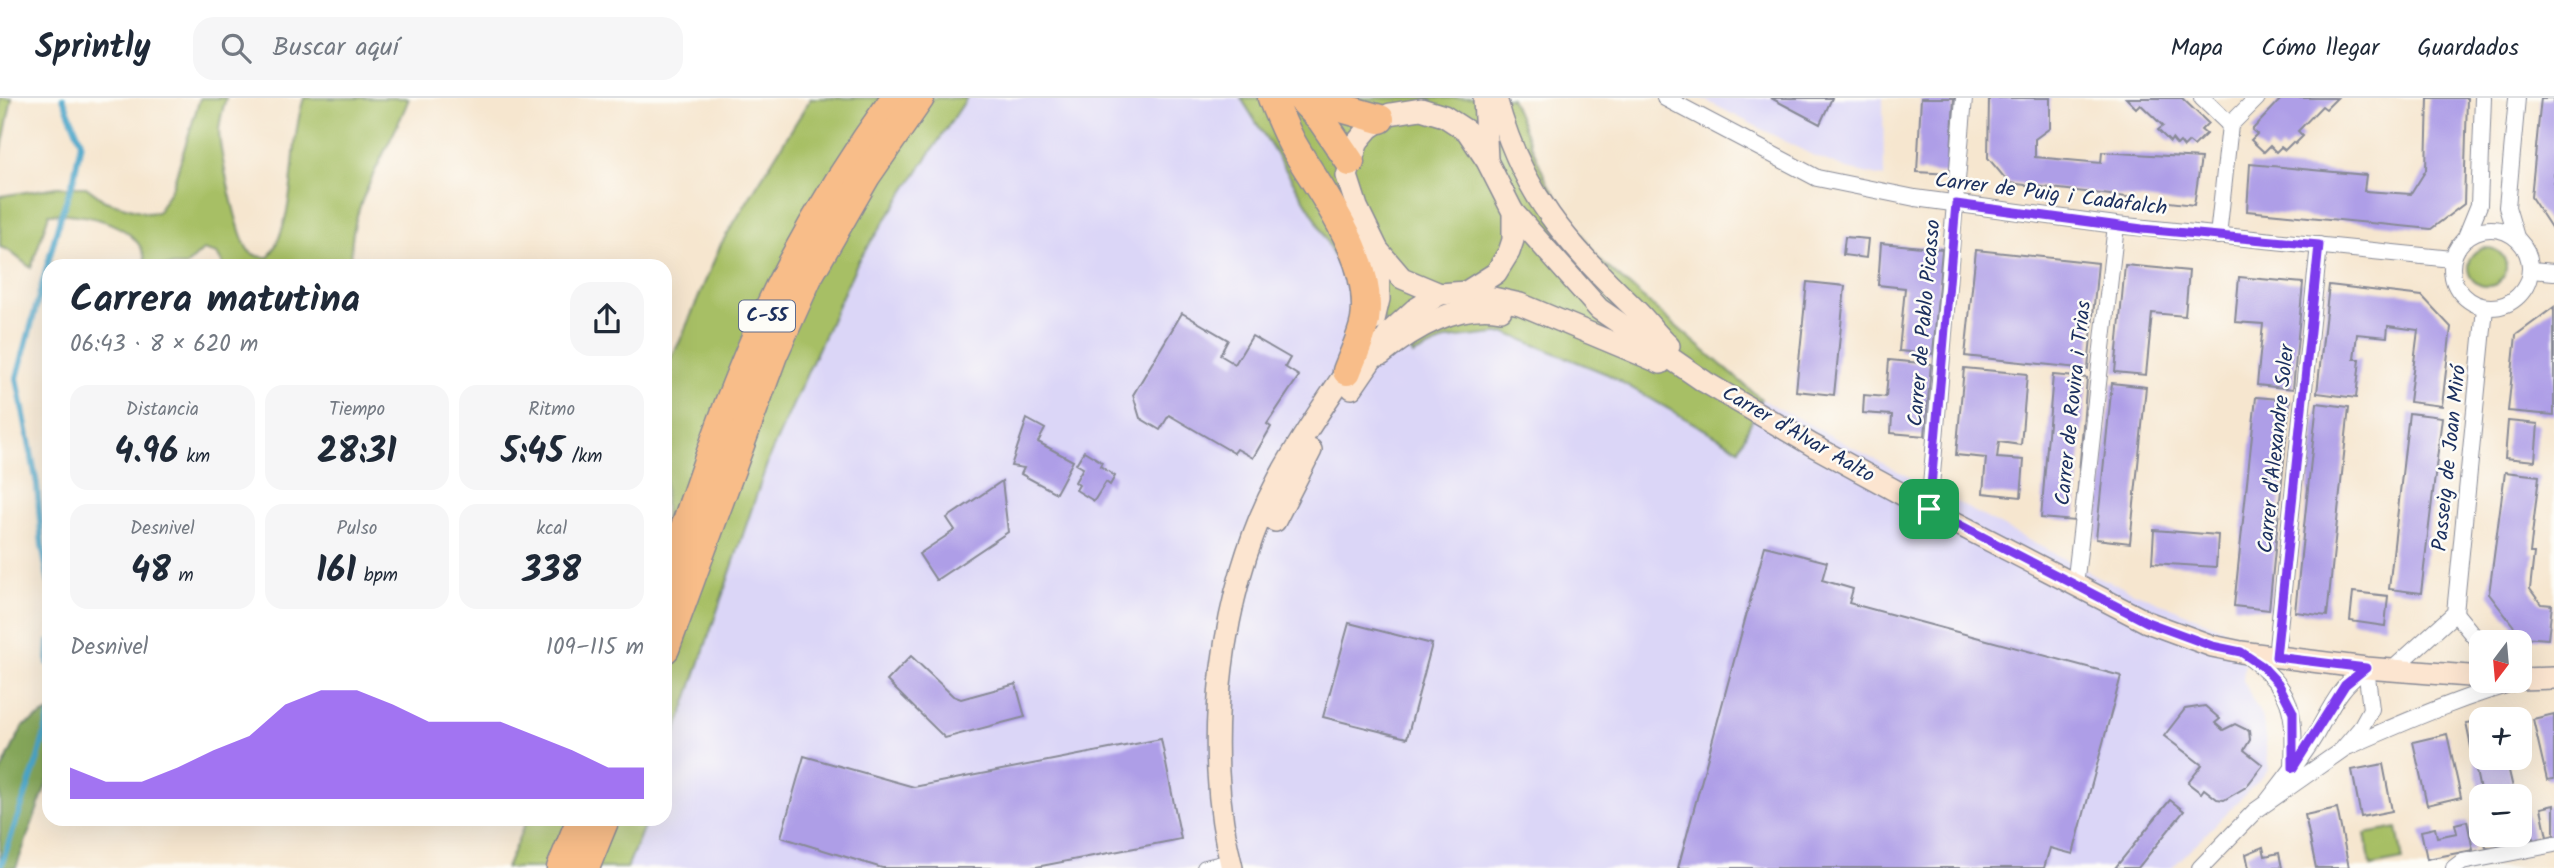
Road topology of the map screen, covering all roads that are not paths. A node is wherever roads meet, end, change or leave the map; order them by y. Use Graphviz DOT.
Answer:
graph roads {
  1 [pos="895,98"];
  2 [pos="919,98"];
  3 [pos="1272,98"];
  4 [pos="1301,98"];
  5 [pos="1320,98"];
  6 [pos="1484,98"];
  7 [pos="1496,98"];
  8 [pos="1665,98"];
  9 [pos="1964,98"];
  10 [pos="2202,98"];
  11 [pos="2257,98"];
  12 [pos="2483,98"];
  13 [pos="2517,98"];
  14 [pos="1398,109"];
  15 [pos="2230,125"];
  16 [pos="1487,161"];
  17 [pos="1350,162"];
  18 [pos="2481,169"];
  19 [pos="2510,173"];
  20 [pos="1956,204"];
  21 [pos="1514,212"];
  22 [pos="2116,225"];
  23 [pos="2218,236"];
  24 [pos="2466,237"];
  25 [pos="2516,237"];
  26 [pos="2319,245"];
  27 [pos="1378,250"];
  28 [pos="2452,259"];
  29 [pos="2531,270"];
  30 [pos="2554,272"];
  31 [pos="1466,292"];
  32 [pos="1440,294"];
  33 [pos="2486,308"];
  34 [pos="1549,315"];
  35 [pos="1356,370"];
  36 [pos="1706,382"];
  37 [pos="1929,509"];
  38 [pos="672,566"];
  39 [pos="2075,586"];
  40 [pos="2455,613"];
  41 [pos="672,630"];
  42 [pos="2469,630"];
  43 [pos="2241,652"];
  44 [pos="2276,657"];
  45 [pos="2366,668"];
  46 [pos="2392,670"];
  47 [pos="2469,676"];
  48 [pos="2554,678"];
  49 [pos="2532,679"];
  50 [pos="2477,693"];
  51 [pos="2342,750"];
  52 [pos="2293,768"];
  53 [pos="2267,802"];
  54 [pos="578,826"];
  55 [pos="602,826"];
  56 [pos="2554,844"];
  57 [pos="1236,866"];
  58 [pos="561,868"];
  59 [pos="585,868"];
  60 [pos="1205,868"];
  61 [pos="2200,868"];
  62 [pos="2454,868"];
  1 -- 38 [label="highway, C-55"];
  2 -- 41 [label="highway, C-55"];
  3 -- 35 [label="highway"];
  4 -- 17 [label="highway"];
  5 -- 14 [label="highway"];
  6 -- 16 [label="street"];
  7 -- 36 [label="street, Carrer d'Alvar Aalto"];
  8 -- 20 [label="street, Carrer de Puig i Cadafalch"];
  9 -- 20 [label="street, Carrer de Pablo Picasso"];
  10 -- 15 [label="street"];
  11 -- 15 [label="street"];
  12 -- 18 [label="street"];
  13 -- 19 [label="street"];
  14 -- 16 [label="street"];
  14 -- 17 [label="street"];
  15 -- 23 [label="street"];
  16 -- 21 [label="street"];
  17 -- 27 [label="street"];
  18 -- 19 [label="street"];
  18 -- 24 [label="street"];
  19 -- 25 [label="street"];
  20 -- 22 [label="street, Carrer de Puig i Cadafalch"];
  20 -- 37 [label="street, Carrer de Pablo Picasso"];
  21 -- 31 [label="street"];
  21 -- 36 [label="street, Carrer d'Alvar Aalto"];
  22 -- 23 [label="street, Carrer de Puig i Cadafalch"];
  22 -- 39 [label="street, Carrer de Rovira i Trias"];
  23 -- 26 [label="street, Carrer de Puig i Cadafalch"];
  24 -- 25 [label="street"];
  24 -- 28 [label="street"];
  25 -- 29 [label="street"];
  26 -- 28 [label="street, Carrer de Puig i Cadafalch"];
  26 -- 44 [label="street, Carrer d'Alexandre Soler"];
  27 -- 32 [label="street"];
  27 -- 35 [label="street"];
  28 -- 33 [label="street"];
  29 -- 30 [label="street"];
  29 -- 33 [label="street"];
  31 -- 32 [label="street"];
  31 -- 34 [label="street, Carrer d'Alvar Aalto"];
  32 -- 35 [label="street"];
  33 -- 40 [label="street, Passeig de Joan Miró"];
  34 -- 35 [label="street"];
  34 -- 36 [label="street, Carrer d'Alvar Aalto"];
  35 -- 57 [label="street"];
  36 -- 37 [label="street, Carrer d'Alvar Aalto"];
  37 -- 39 [label="street, Carrer d'Alvar Aalto"];
  39 -- 43 [label="street, Carrer d'Alvar Aalto"];
  40 -- 42 [label="street"];
  40 -- 46 [label="street"];
  43 -- 44 [label="street, Carrer d'Alvar Aalto"];
  43 -- 52 [label="street"];
  44 -- 45 [label="street, Carrer d'Alvar Aalto"];
  45 -- 46 [label="street, Carrer d'Alvar Aalto"];
  45 -- 51 [label="street"];
  45 -- 52 [label="street"];
  46 -- 47 [label="street, Carrer d'Alvar Aalto"];
  48 -- 49 [label="street"];
  50 -- 51 [label="street"];
  51 -- 53 [label="street"];
  52 -- 53 [label="street"];
  53 -- 61 [label="street"];
  54 -- 58 [label="highway"];
  55 -- 59 [label="highway"];
  56 -- 62 [label="street"];
  57 -- 60 [label="street"];
}
